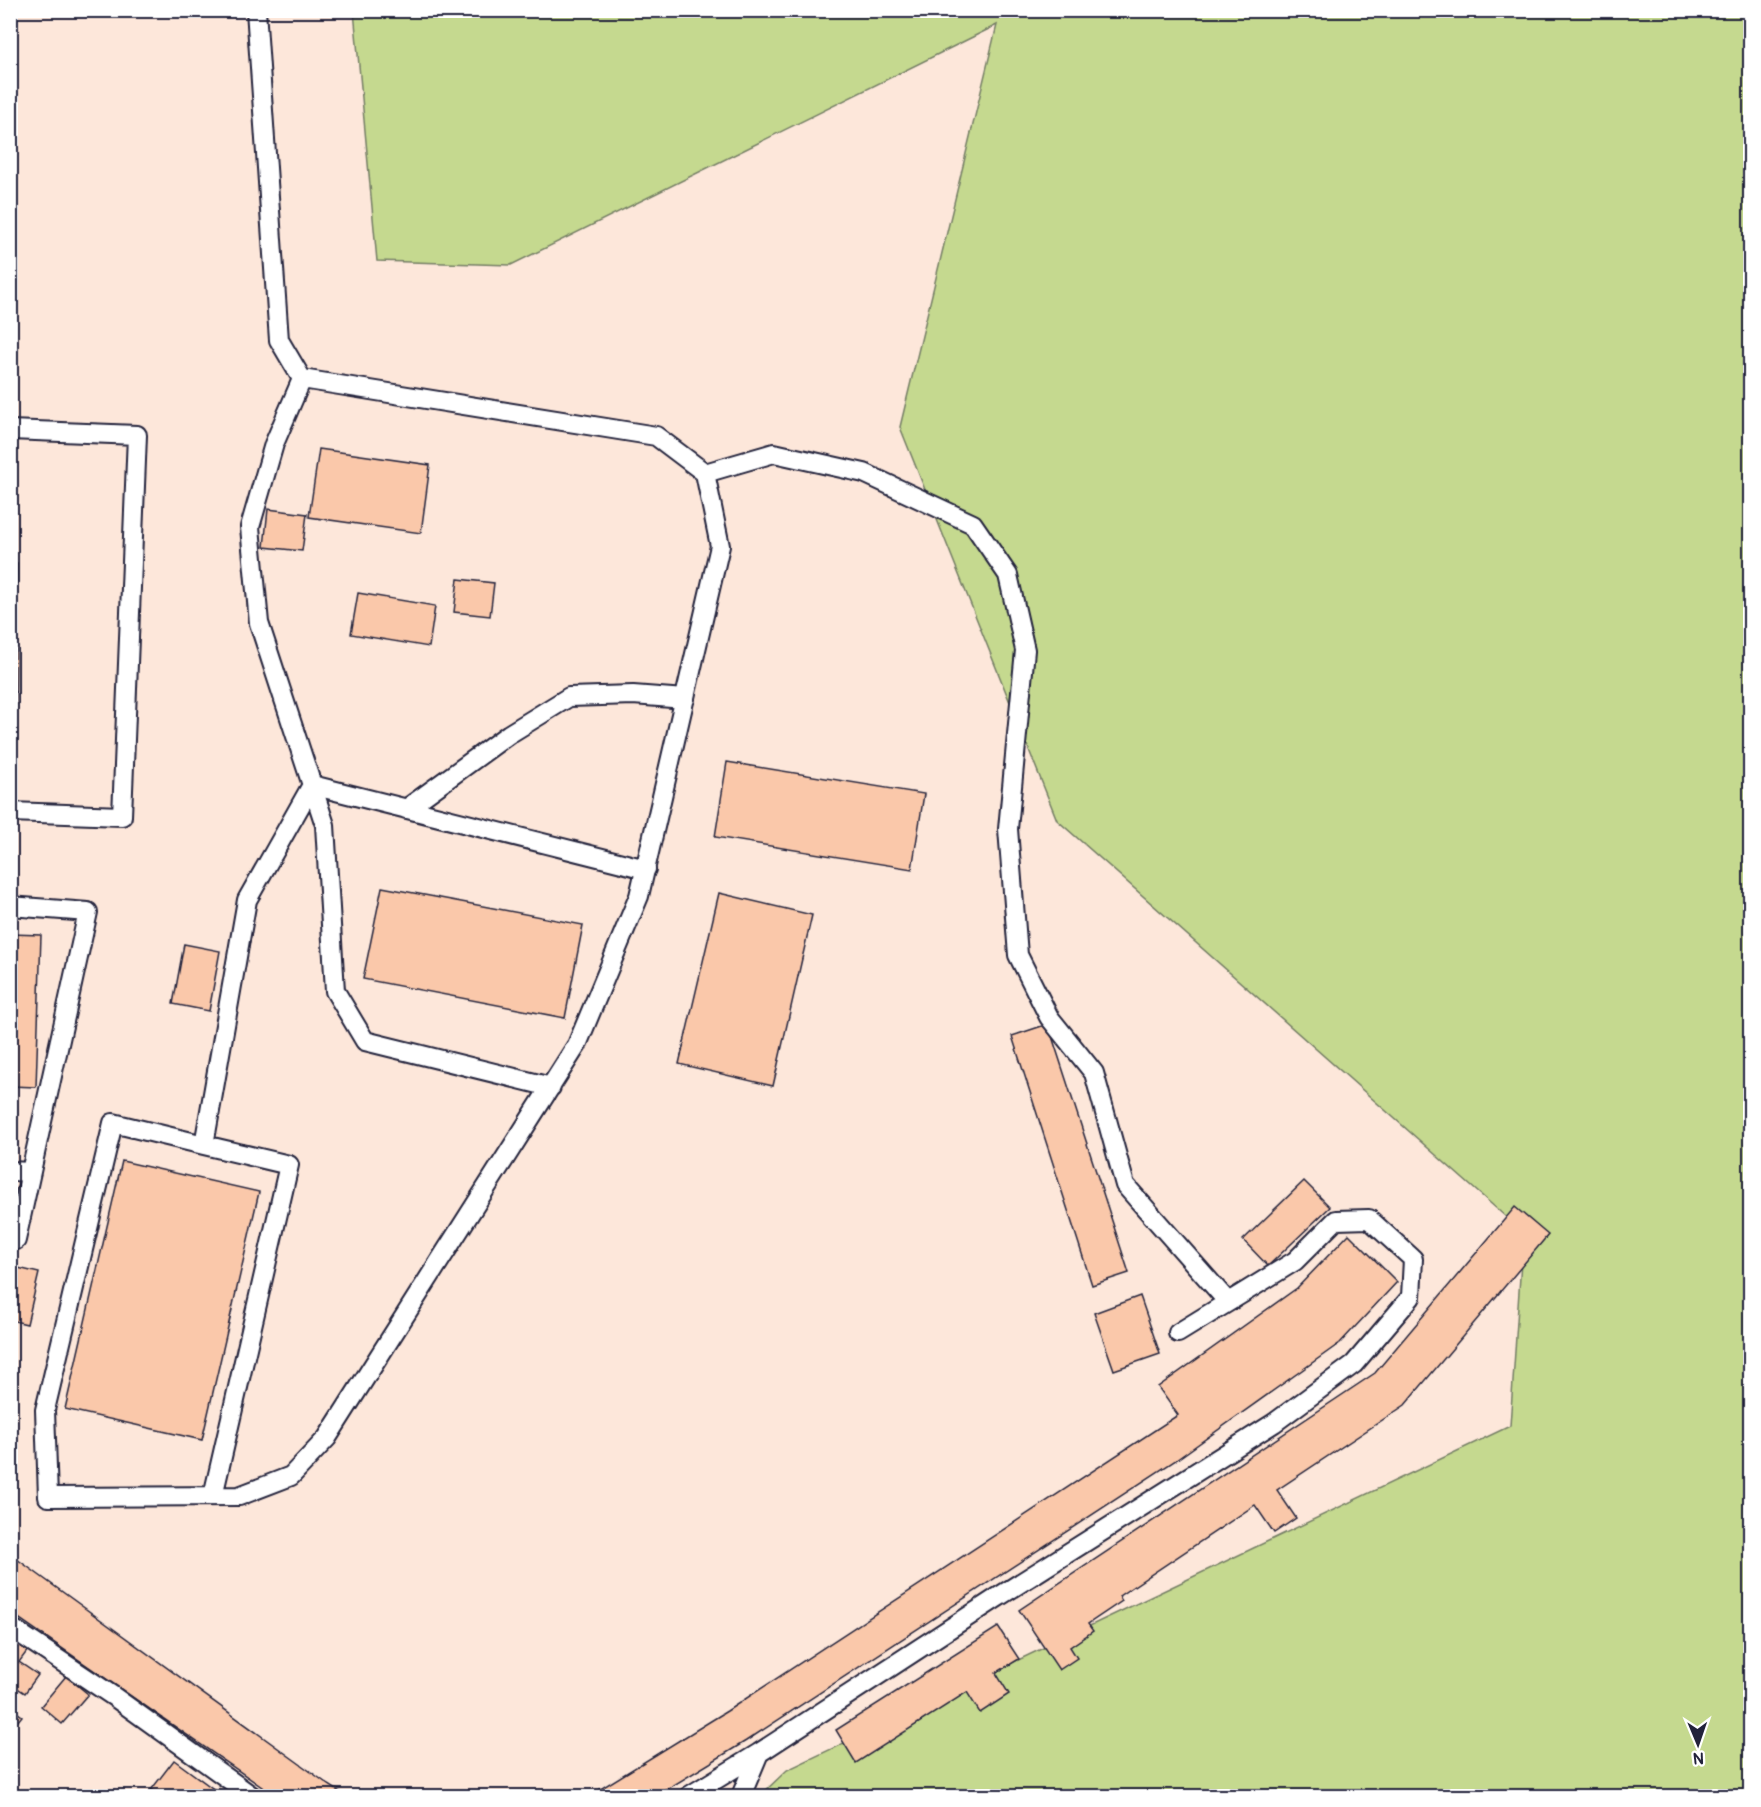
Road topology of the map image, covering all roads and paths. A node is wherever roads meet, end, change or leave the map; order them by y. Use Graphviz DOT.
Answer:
graph roads {
  1 [pos="256,10"];
  2 [pos="303,379"];
  3 [pos="10,430"];
  4 [pos="705,473"];
  5 [pos="685,699"];
  6 [pos="312,785"];
  7 [pos="406,809"];
  8 [pos="10,812"];
  9 [pos="646,870"];
  10 [pos="10,906"];
  11 [pos="551,1087"];
  12 [pos="204,1145"];
  13 [pos="10,1171"];
  14 [pos="31,1172"];
  15 [pos="10,1243"];
  16 [pos="1228,1302"];
  17 [pos="1178,1333"];
  18 [pos="213,1496"];
  19 [pos="10,1627"];
  20 [pos="759,1753"];
  21 [pos="252,1797"];
  22 [pos="689,1797"];
  23 [pos="741,1797"];
  1 -- 2 [label="lane"];
  2 -- 4 [label="lane"];
  2 -- 6 [label="lane"];
  3 -- 8 [label="lane"];
  4 -- 5 [label="lane"];
  4 -- 16 [label="lane"];
  5 -- 7 [label="lane"];
  5 -- 9 [label="lane"];
  6 -- 7 [label="lane"];
  6 -- 11 [label="lane"];
  6 -- 12 [label="lane"];
  7 -- 9 [label="lane"];
  9 -- 11 [label="lane"];
  10 -- 14 [label="lane"];
  11 -- 18 [label="lane"];
  12 -- 18 [label="lane"];
  12 -- 18 [label="lane"];
  13 -- 14 [label="lane"];
  14 -- 15 [label="lane"];
  16 -- 17 [label="lane"];
  16 -- 20 [label="lane"];
  19 -- 21 [label="lane"];
  20 -- 22 [label="lane"];
  20 -- 23 [label="lane"];
}
